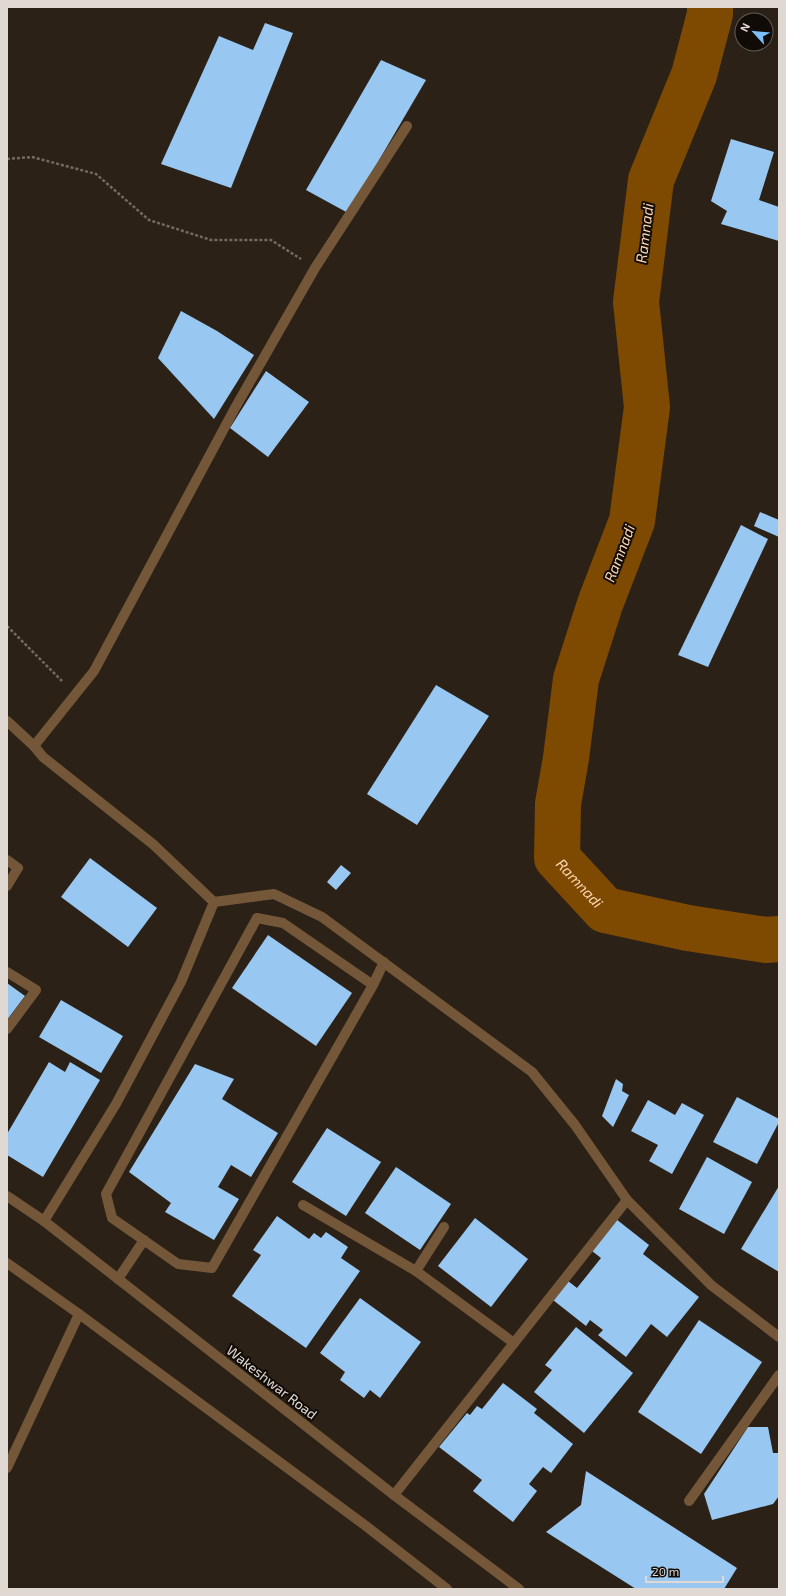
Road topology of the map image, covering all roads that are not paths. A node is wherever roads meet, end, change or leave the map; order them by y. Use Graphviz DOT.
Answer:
graph roads {
  1 [pos="407,126"];
  2 [pos="7,721"];
  3 [pos="34,746"];
  4 [pos="7,860"];
  5 [pos="7,886"];
  6 [pos="214,902"];
  7 [pos="384,962"];
  8 [pos="7,972"];
  9 [pos="373,986"];
  10 [pos="7,1029"];
  11 [pos="7,1196"];
  12 [pos="627,1200"];
  13 [pos="303,1205"];
  14 [pos="44,1221"];
  15 [pos="444,1227"];
  16 [pos="144,1240"];
  17 [pos="7,1263"];
  18 [pos="416,1271"];
  19 [pos="118,1279"];
  20 [pos="79,1314"];
  21 [pos="779,1337"];
  22 [pos="514,1342"];
  23 [pos="779,1374"];
  24 [pos="7,1468"];
  25 [pos="394,1495"];
  26 [pos="689,1501"];
  27 [pos="447,1589"];
  28 [pos="519,1589"];
  1 -- 3 [label="street"];
  2 -- 3 [label="street"];
  3 -- 6 [label="street"];
  4 -- 5 [label="street"];
  6 -- 7 [label="street"];
  6 -- 14 [label="street"];
  7 -- 9 [label="street"];
  7 -- 12 [label="street"];
  8 -- 10 [label="street"];
  9 -- 16 [label="street"];
  9 -- 16 [label="street"];
  11 -- 14 [label="street, Wakeshwar Road"];
  12 -- 21 [label="street"];
  12 -- 22 [label="street"];
  13 -- 18 [label="street"];
  14 -- 19 [label="street, Wakeshwar Road"];
  15 -- 18 [label="street"];
  16 -- 19 [label="street"];
  17 -- 20 [label="street"];
  18 -- 22 [label="street"];
  19 -- 25 [label="street, Wakeshwar Road"];
  20 -- 24 [label="street"];
  20 -- 27 [label="street"];
  22 -- 25 [label="street"];
  23 -- 26 [label="street"];
  25 -- 28 [label="street, Wakeshwar Road"];
}
